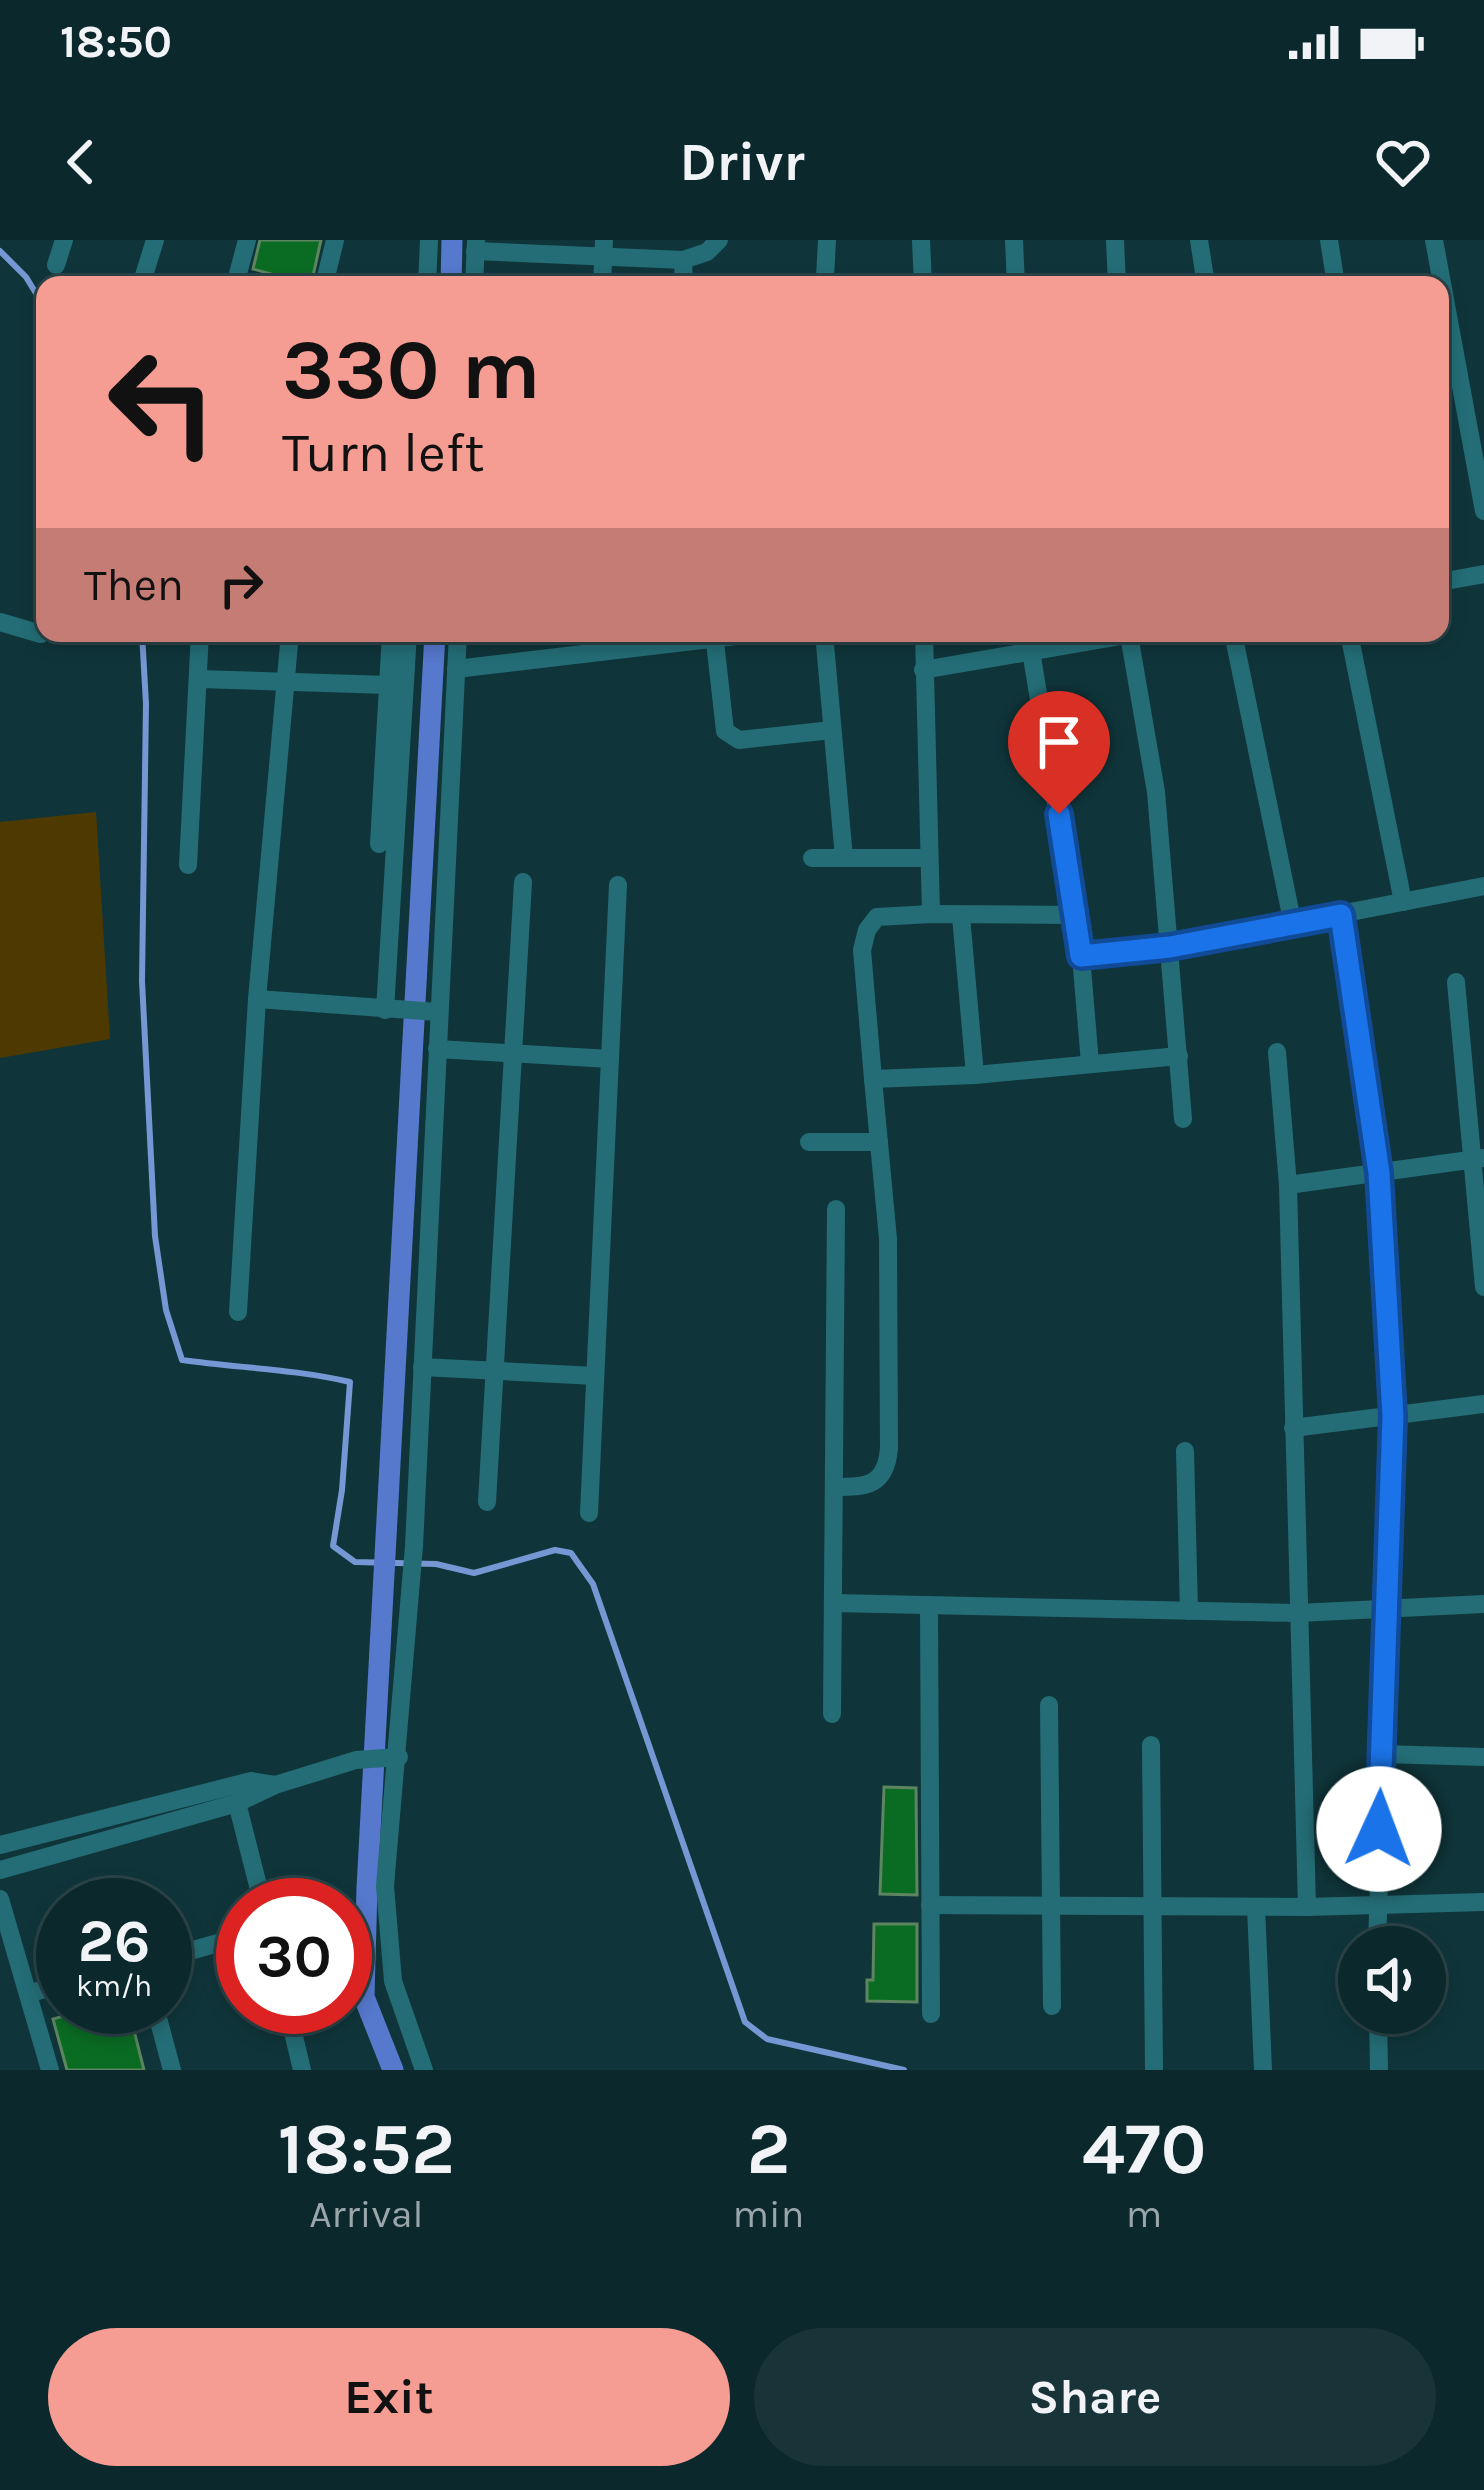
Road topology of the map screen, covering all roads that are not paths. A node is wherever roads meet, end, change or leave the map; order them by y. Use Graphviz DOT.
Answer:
graph roads {
  1 [pos="64,240"];
  2 [pos="155,240"];
  3 [pos="248,240"];
  4 [pos="335,240"];
  5 [pos="428,240"];
  6 [pos="719,240"];
  7 [pos="827,240"];
  8 [pos="921,240"];
  9 [pos="1014,240"];
  10 [pos="1115,240"];
  11 [pos="1199,240"];
  12 [pos="1329,240"];
  13 [pos="1434,240"];
  14 [pos="476,245"];
  15 [pos="604,248"];
  16 [pos="683,260"];
  17 [pos="56,265"];
  18 [pos="145,276"];
  19 [pos="238,276"];
  20 [pos="326,276"];
  21 [pos="427,276"];
  22 [pos="474,276"];
  23 [pos="684,276"];
  24 [pos="825,276"];
  25 [pos="923,276"];
  26 [pos="1016,276"];
  27 [pos="1117,276"];
  28 [pos="1205,276"];
  29 [pos="1335,276"];
  30 [pos="1438,276"];
  31 [pos="1449,352"];
  32 [pos="1484,511"];
  33 [pos="1484,574"];
  34 [pos="1449,580"];
  35 [pos="0,622"];
  36 [pos="36,633"];
  37 [pos="200,642"];
  38 [pos="290,642"];
  39 [pos="390,642"];
  40 [pos="408,642"];
  41 [pos="458,642"];
  42 [pos="583,642"];
  43 [pos="671,642"];
  44 [pos="716,642"];
  45 [pos="825,642"];
  46 [pos="923,642"];
  47 [pos="1135,642"];
  48 [pos="1235,642"];
  49 [pos="1350,642"];
  50 [pos="1036,645"];
  51 [pos="582,654"];
  52 [pos="456,669"];
  53 [pos="923,670"];
  54 [pos="198,679"];
  55 [pos="289,682"];
  56 [pos="388,685"];
  57 [pos="832,730"];
  58 [pos="379,844"];
  59 [pos="812,857"];
  60 [pos="844,858"];
  61 [pos="929,858"];
  62 [pos="188,866"];
  63 [pos="524,882"];
  64 [pos="617,885"];
  65 [pos="1484,886"];
  66 [pos="1403,902"];
  67 [pos="931,914"];
  68 [pos="1074,915"];
  69 [pos="1341,915"];
  70 [pos="962,916"];
  71 [pos="1293,925"];
  72 [pos="1170,947"];
  73 [pos="1081,956"];
  74 [pos="1456,982"];
  75 [pos="257,999"];
  76 [pos="390,1010"];
  77 [pos="431,1012"];
  78 [pos="437,1049"];
  79 [pos="1277,1052"];
  80 [pos="514,1054"];
  81 [pos="1179,1056"];
  82 [pos="610,1059"];
  83 [pos="1090,1064"];
  84 [pos="975,1075"];
  85 [pos="873,1079"];
  86 [pos="1183,1118"];
  87 [pos="809,1142"];
  88 [pos="879,1142"];
  89 [pos="1479,1159"];
  90 [pos="1379,1173"];
  91 [pos="1288,1186"];
  92 [pos="836,1209"];
  93 [pos="1484,1287"];
  94 [pos="238,1312"];
  95 [pos="422,1367"];
  96 [pos="494,1371"];
  97 [pos="595,1376"];
  98 [pos="1484,1404"];
  99 [pos="1393,1416"];
  100 [pos="1293,1428"];
  101 [pos="1185,1451"];
  102 [pos="834,1487"];
  103 [pos="487,1502"];
  104 [pos="589,1513"];
  105 [pos="832,1603"];
  106 [pos="1484,1604"];
  107 [pos="929,1605"];
  108 [pos="1389,1608"];
  109 [pos="1189,1611"];
  110 [pos="1298,1613"];
  111 [pos="1049,1705"];
  112 [pos="832,1714"];
  113 [pos="1151,1745"];
  114 [pos="1382,1754"];
  115 [pos="1484,1756"];
  116 [pos="393,1758"];
  117 [pos="274,1785"];
  118 [pos="237,1803"];
  119 [pos="0,1845"];
  120 [pos="0,1870"];
  121 [pos="256,1878"];
  122 [pos="0,1899"];
  123 [pos="1484,1902"];
  124 [pos="930,1905"];
  125 [pos="1376,1905"];
  126 [pos="1048,1906"];
  127 [pos="1154,1906"];
  128 [pos="1256,1906"];
  129 [pos="1307,1907"];
  130 [pos="1376,1926"];
  131 [pos="36,1991"];
  132 [pos="28,1993"];
  133 [pos="1052,2006"];
  134 [pos="931,2014"];
  135 [pos="162,2034"];
  136 [pos="293,2034"];
  137 [pos="1378,2034"];
  138 [pos="50,2070"];
  139 [pos="172,2070"];
  140 [pos="302,2070"];
  141 [pos="424,2070"];
  142 [pos="1154,2070"];
  143 [pos="1263,2070"];
  144 [pos="1379,2070"];
  1 -- 17 [label="street"];
  2 -- 18 [label="street"];
  3 -- 19 [label="street"];
  4 -- 20 [label="street"];
  5 -- 21 [label="street"];
  6 -- 16 [label="street"];
  7 -- 24 [label="street"];
  8 -- 25 [label="street"];
  9 -- 26 [label="street"];
  10 -- 27 [label="street"];
  11 -- 28 [label="street"];
  12 -- 29 [label="street"];
  13 -- 30 [label="street"];
  14 -- 15 [label="street"];
  14 -- 22 [label="street"];
  15 -- 16 [label="street"];
  16 -- 23 [label="street"];
  31 -- 32 [label="street"];
  33 -- 34 [label="street"];
  35 -- 36 [label="street"];
  37 -- 54 [label="street"];
  38 -- 55 [label="street"];
  39 -- 56 [label="street"];
  40 -- 76 [label="street"];
  41 -- 52 [label="street"];
  42 -- 51 [label="street"];
  43 -- 51 [label="street"];
  44 -- 57 [label="street"];
  45 -- 57 [label="street"];
  46 -- 53 [label="street"];
  47 -- 72 [label="street"];
  48 -- 71 [label="street"];
  49 -- 66 [label="street"];
  50 -- 53 [label="street"];
  50 -- 68 [label="street"];
  51 -- 52 [label="street"];
  52 -- 77 [label="street"];
  53 -- 61 [label="street"];
  54 -- 55 [label="street"];
  54 -- 62 [label="street"];
  55 -- 56 [label="street"];
  55 -- 75 [label="street"];
  56 -- 58 [label="street"];
  57 -- 60 [label="street"];
  59 -- 60 [label="street"];
  60 -- 61 [label="street"];
  61 -- 67 [label="street"];
  63 -- 80 [label="street"];
  64 -- 82 [label="street"];
  65 -- 66 [label="street"];
  66 -- 69 [label="street"];
  67 -- 70 [label="street"];
  67 -- 85 [label="street"];
  68 -- 70 [label="street"];
  68 -- 73 [label="street"];
  69 -- 71 [label="street"];
  69 -- 90 [label="street"];
  70 -- 84 [label="street"];
  71 -- 72 [label="street"];
  72 -- 73 [label="street"];
  72 -- 81 [label="street"];
  73 -- 83 [label="street"];
  74 -- 89 [label="street"];
  75 -- 76 [label="street"];
  75 -- 94 [label="street"];
  76 -- 77 [label="street"];
  77 -- 78 [label="street"];
  78 -- 80 [label="street"];
  78 -- 95 [label="street"];
  79 -- 91 [label="street"];
  80 -- 82 [label="street"];
  80 -- 96 [label="street"];
  81 -- 83 [label="street"];
  81 -- 86 [label="street"];
  82 -- 97 [label="street"];
  83 -- 84 [label="street"];
  84 -- 85 [label="street"];
  85 -- 88 [label="street"];
  87 -- 88 [label="street"];
  88 -- 102 [label="street"];
  89 -- 90 [label="street"];
  89 -- 93 [label="street"];
  90 -- 91 [label="street"];
  90 -- 99 [label="street"];
  91 -- 100 [label="street"];
  92 -- 102 [label="street"];
  95 -- 96 [label="street"];
  95 -- 116 [label="street"];
  96 -- 97 [label="street"];
  96 -- 103 [label="street"];
  97 -- 104 [label="street"];
  98 -- 99 [label="street"];
  99 -- 100 [label="street"];
  99 -- 108 [label="street"];
  100 -- 110 [label="street"];
  101 -- 109 [label="street"];
  102 -- 105 [label="street"];
  105 -- 107 [label="street"];
  105 -- 112 [label="street"];
  106 -- 108 [label="street"];
  107 -- 109 [label="street"];
  107 -- 124 [label="street"];
  108 -- 110 [label="street"];
  108 -- 114 [label="street"];
  109 -- 110 [label="street"];
  110 -- 129 [label="street"];
  111 -- 126 [label="street"];
  113 -- 127 [label="street"];
  114 -- 115 [label="street"];
  114 -- 125 [label="street"];
  116 -- 117 [label="street"];
  116 -- 141 [label="street"];
  117 -- 118 [label="street"];
  117 -- 119 [label="street"];
  118 -- 120 [label="street"];
  118 -- 121 [label="street"];
  122 -- 132 [label="street"];
  123 -- 125 [label="street"];
  124 -- 126 [label="street"];
  124 -- 134 [label="street"];
  125 -- 129 [label="street"];
  125 -- 130 [label="street"];
  126 -- 127 [label="street"];
  126 -- 133 [label="street"];
  127 -- 128 [label="street"];
  127 -- 142 [label="street"];
  128 -- 129 [label="street"];
  128 -- 143 [label="street"];
  131 -- 132 [label="street"];
  132 -- 138 [label="street"];
  135 -- 139 [label="street"];
  136 -- 140 [label="street"];
  137 -- 144 [label="street"];
}
